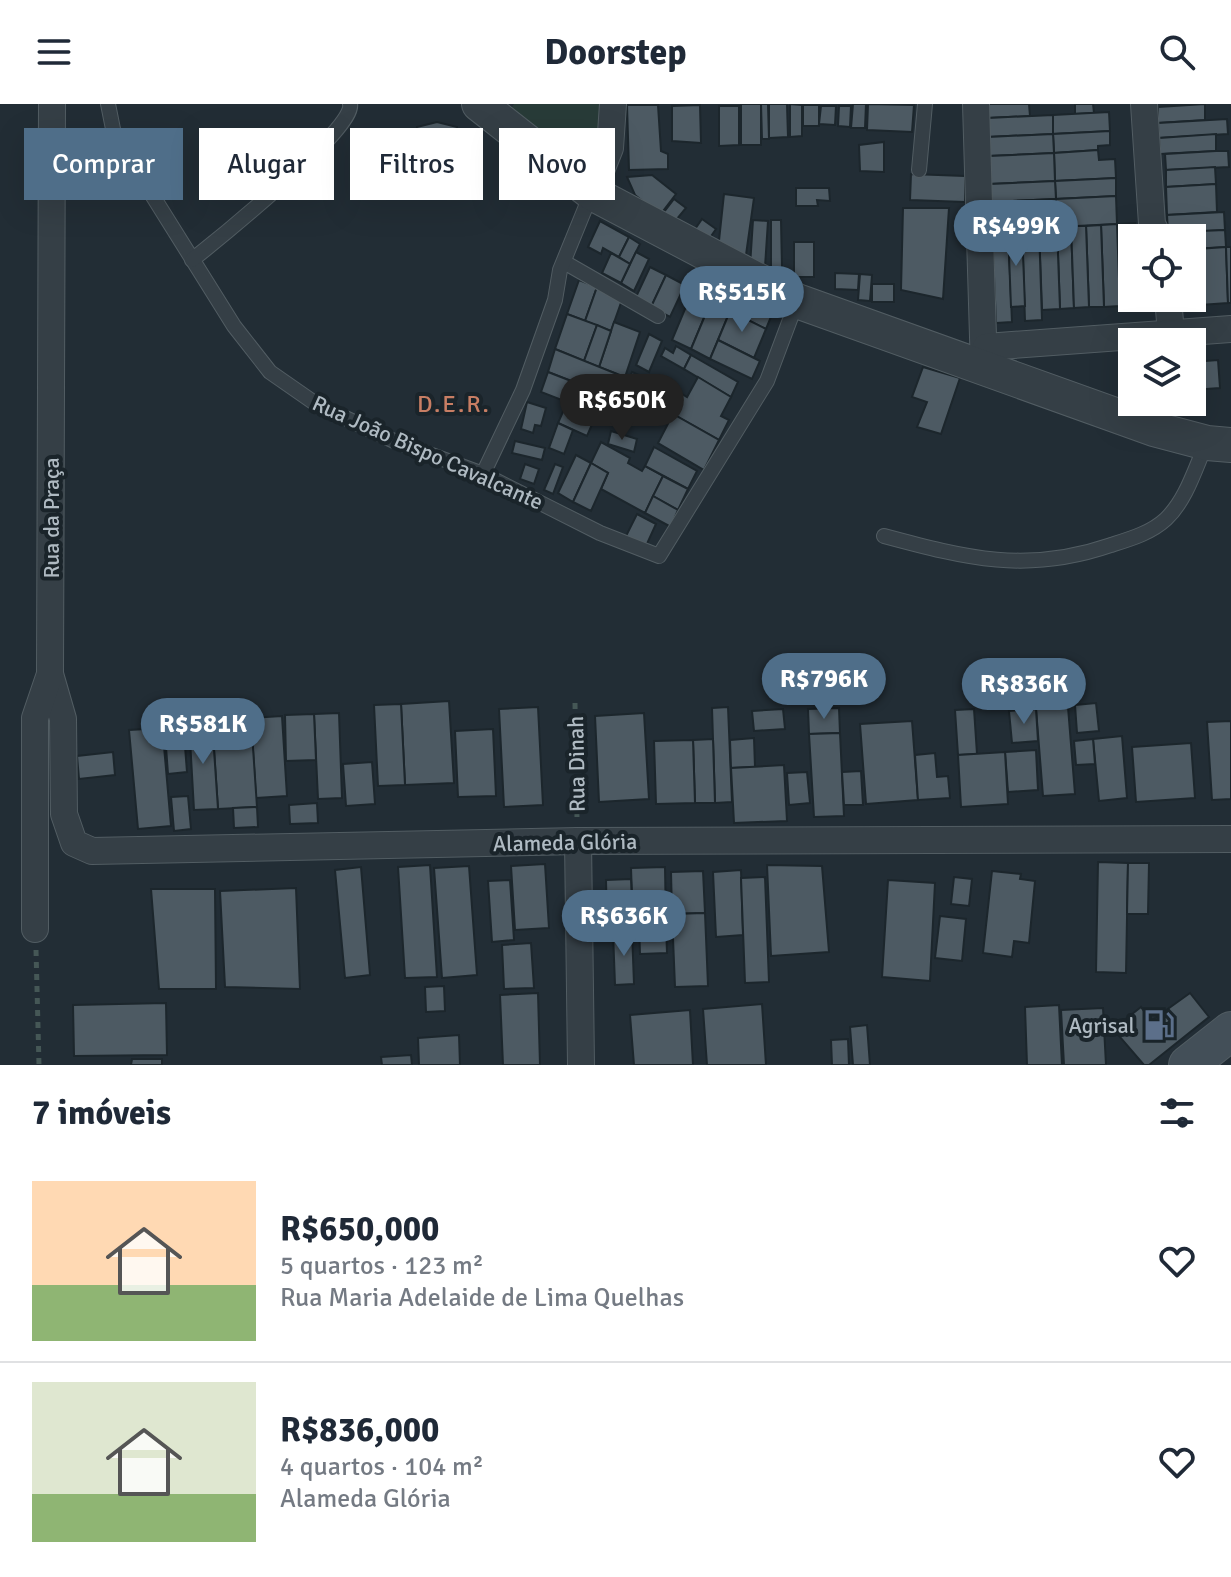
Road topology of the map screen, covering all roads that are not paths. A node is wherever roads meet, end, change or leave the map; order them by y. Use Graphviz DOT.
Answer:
graph roads {
  1 [pos="52,104"];
  2 [pos="108,104"];
  3 [pos="350,104"];
  4 [pos="479,104"];
  5 [pos="613,104"];
  6 [pos="925,104"];
  7 [pos="976,104"];
  8 [pos="1144,104"];
  9 [pos="509,128"];
  10 [pos="611,128"];
  11 [pos="919,170"];
  12 [pos="589,200"];
  13 [pos="605,200"];
  14 [pos="1152,224"];
  15 [pos="192,260"];
  16 [pos="564,262"];
  17 [pos="797,301"];
  18 [pos="658,316"];
  19 [pos="1231,329"];
  20 [pos="1206,332"];
  21 [pos="1118,342"];
  22 [pos="985,358"];
  23 [pos="1118,404"];
  24 [pos="1152,416"];
  25 [pos="1219,444"];
  26 [pos="483,474"];
  27 [pos="884,536"];
  28 [pos="50,674"];
  29 [pos="1231,839"];
  30 [pos="578,841"];
  31 [pos="35,929"];
  32 [pos="1231,1031"];
  33 [pos="581,1065"];
  34 [pos="1188,1065"];
  1 -- 28 [label="street, Rua da Praça"];
  2 -- 15 [label="lane, Rua João Bispo Cavalcante"];
  3 -- 15 [label="lane"];
  4 -- 9 [label="street"];
  5 -- 10 [label="street"];
  6 -- 11 [label="lane"];
  7 -- 22 [label="street"];
  8 -- 14 [label="street"];
  12 -- 16 [label="lane"];
  13 -- 17 [label="street"];
  15 -- 26 [label="lane, Rua João Bispo Cavalcante"];
  16 -- 18 [label="lane"];
  16 -- 26 [label="lane"];
  17 -- 22 [label="street"];
  17 -- 26 [label="lane, Rua João Bispo Cavalcante"];
  19 -- 20 [label="street"];
  21 -- 22 [label="street"];
  22 -- 23 [label="street"];
  24 -- 25 [label="street"];
  25 -- 27 [label="lane"];
  28 -- 30 [label="street, Alameda Glória"];
  28 -- 31 [label="street, Rua da Praça"];
  29 -- 30 [label="street, Alameda Glória"];
  30 -- 33 [label="street, Rua Dinah"];
  32 -- 34 [label="main road"];
}
